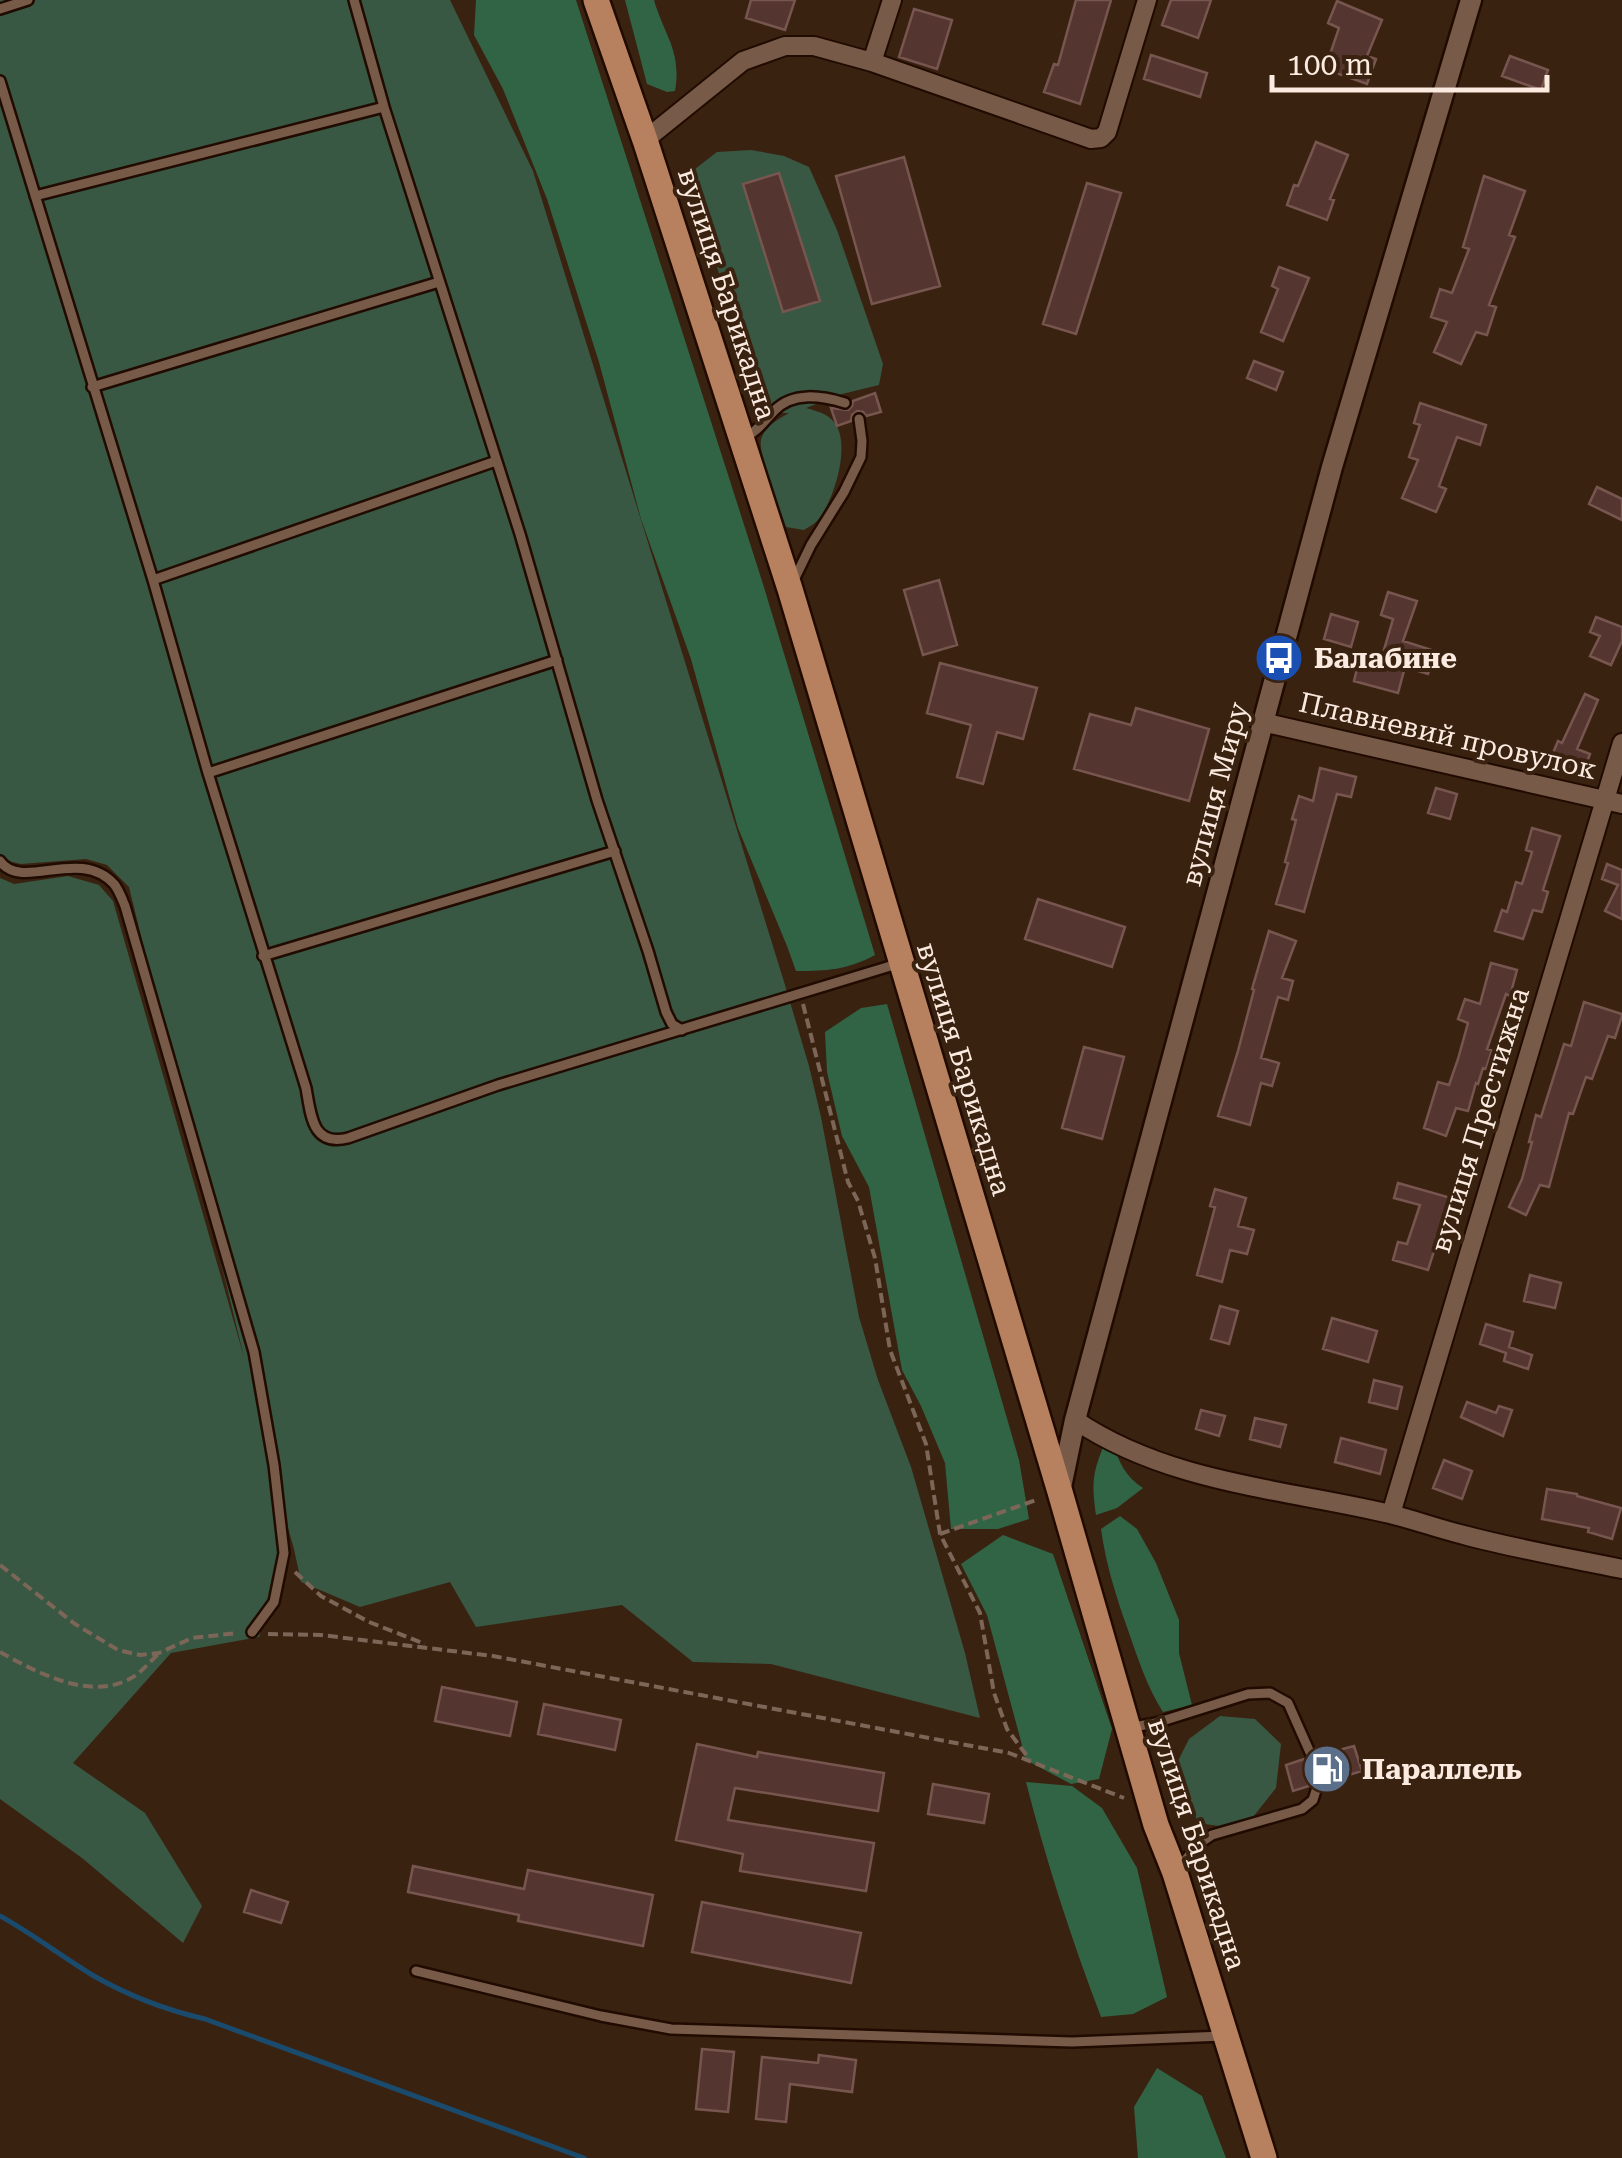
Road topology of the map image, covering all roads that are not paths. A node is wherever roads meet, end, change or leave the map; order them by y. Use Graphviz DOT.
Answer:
graph roads {
  1 [pos="28,0"];
  2 [pos="354,0"];
  3 [pos="596,0"];
  4 [pos="892,0"];
  5 [pos="1148,0"];
  6 [pos="1472,0"];
  7 [pos="0,9"];
  8 [pos="872,62"];
  9 [pos="0,81"];
  10 [pos="384,107"];
  11 [pos="645,140"];
  12 [pos="35,196"];
  13 [pos="439,282"];
  14 [pos="92,387"];
  15 [pos="845,403"];
  16 [pos="858,419"];
  17 [pos="743,439"];
  18 [pos="496,462"];
  19 [pos="153,580"];
  20 [pos="790,589"];
  21 [pos="557,660"];
  22 [pos="1262,722"];
  23 [pos="1622,743"];
  24 [pos="208,773"];
  25 [pos="1613,801"];
  26 [pos="615,850"];
  27 [pos="0,861"];
  28 [pos="264,956"];
  29 [pos="900,963"];
  30 [pos="682,1030"];
  31 [pos="1076,1420"];
  32 [pos="1060,1492"];
  33 [pos="1392,1514"];
  34 [pos="1622,1569"];
  35 [pos="252,1632"];
  36 [pos="1128,1727"];
  37 [pos="1312,1757"];
  38 [pos="1318,1784"];
  39 [pos="1175,1873"];
  40 [pos="416,1971"];
  41 [pos="1227,2036"];
  42 [pos="1264,2158"];
  1 -- 7 [label="lane"];
  2 -- 10 [label="lane"];
  3 -- 11 [label="main road, вулиця Барикадна"];
  4 -- 8 [label="street"];
  5 -- 8 [label="street"];
  6 -- 22 [label="street, вулиця Миру"];
  8 -- 11 [label="street"];
  9 -- 12 [label="lane"];
  10 -- 12 [label="lane"];
  10 -- 13 [label="lane"];
  11 -- 17 [label="main road, вулиця Барикадна"];
  12 -- 14 [label="lane"];
  13 -- 14 [label="lane"];
  13 -- 18 [label="lane"];
  14 -- 19 [label="lane"];
  15 -- 17 [label="lane"];
  16 -- 20 [label="lane"];
  17 -- 20 [label="main road, вулиця Барикадна"];
  18 -- 19 [label="lane"];
  18 -- 21 [label="lane"];
  19 -- 24 [label="lane"];
  20 -- 29 [label="main road, вулиця Барикадна"];
  21 -- 24 [label="lane"];
  21 -- 26 [label="lane"];
  22 -- 25 [label="street, Плавневий провулок"];
  22 -- 31 [label="street, вулиця Миру"];
  23 -- 25 [label="street, вулиця Престижна"];
  24 -- 28 [label="lane"];
  25 -- 33 [label="street, вулиця Престижна"];
  26 -- 28 [label="lane"];
  26 -- 30 [label="lane"];
  27 -- 35 [label="lane"];
  28 -- 30 [label="lane"];
  29 -- 30 [label="lane"];
  29 -- 32 [label="main road, вулиця Барикадна"];
  31 -- 32 [label="street, вулиця Миру"];
  31 -- 33 [label="street"];
  32 -- 36 [label="main road, вулиця Барикадна"];
  33 -- 34 [label="street"];
  36 -- 37 [label="lane"];
  36 -- 39 [label="main road, вулиця Барикадна"];
  38 -- 39 [label="lane"];
  39 -- 41 [label="main road, вулиця Барикадна"];
  40 -- 41 [label="lane"];
  41 -- 42 [label="main road, вулиця Барикадна"];
}
